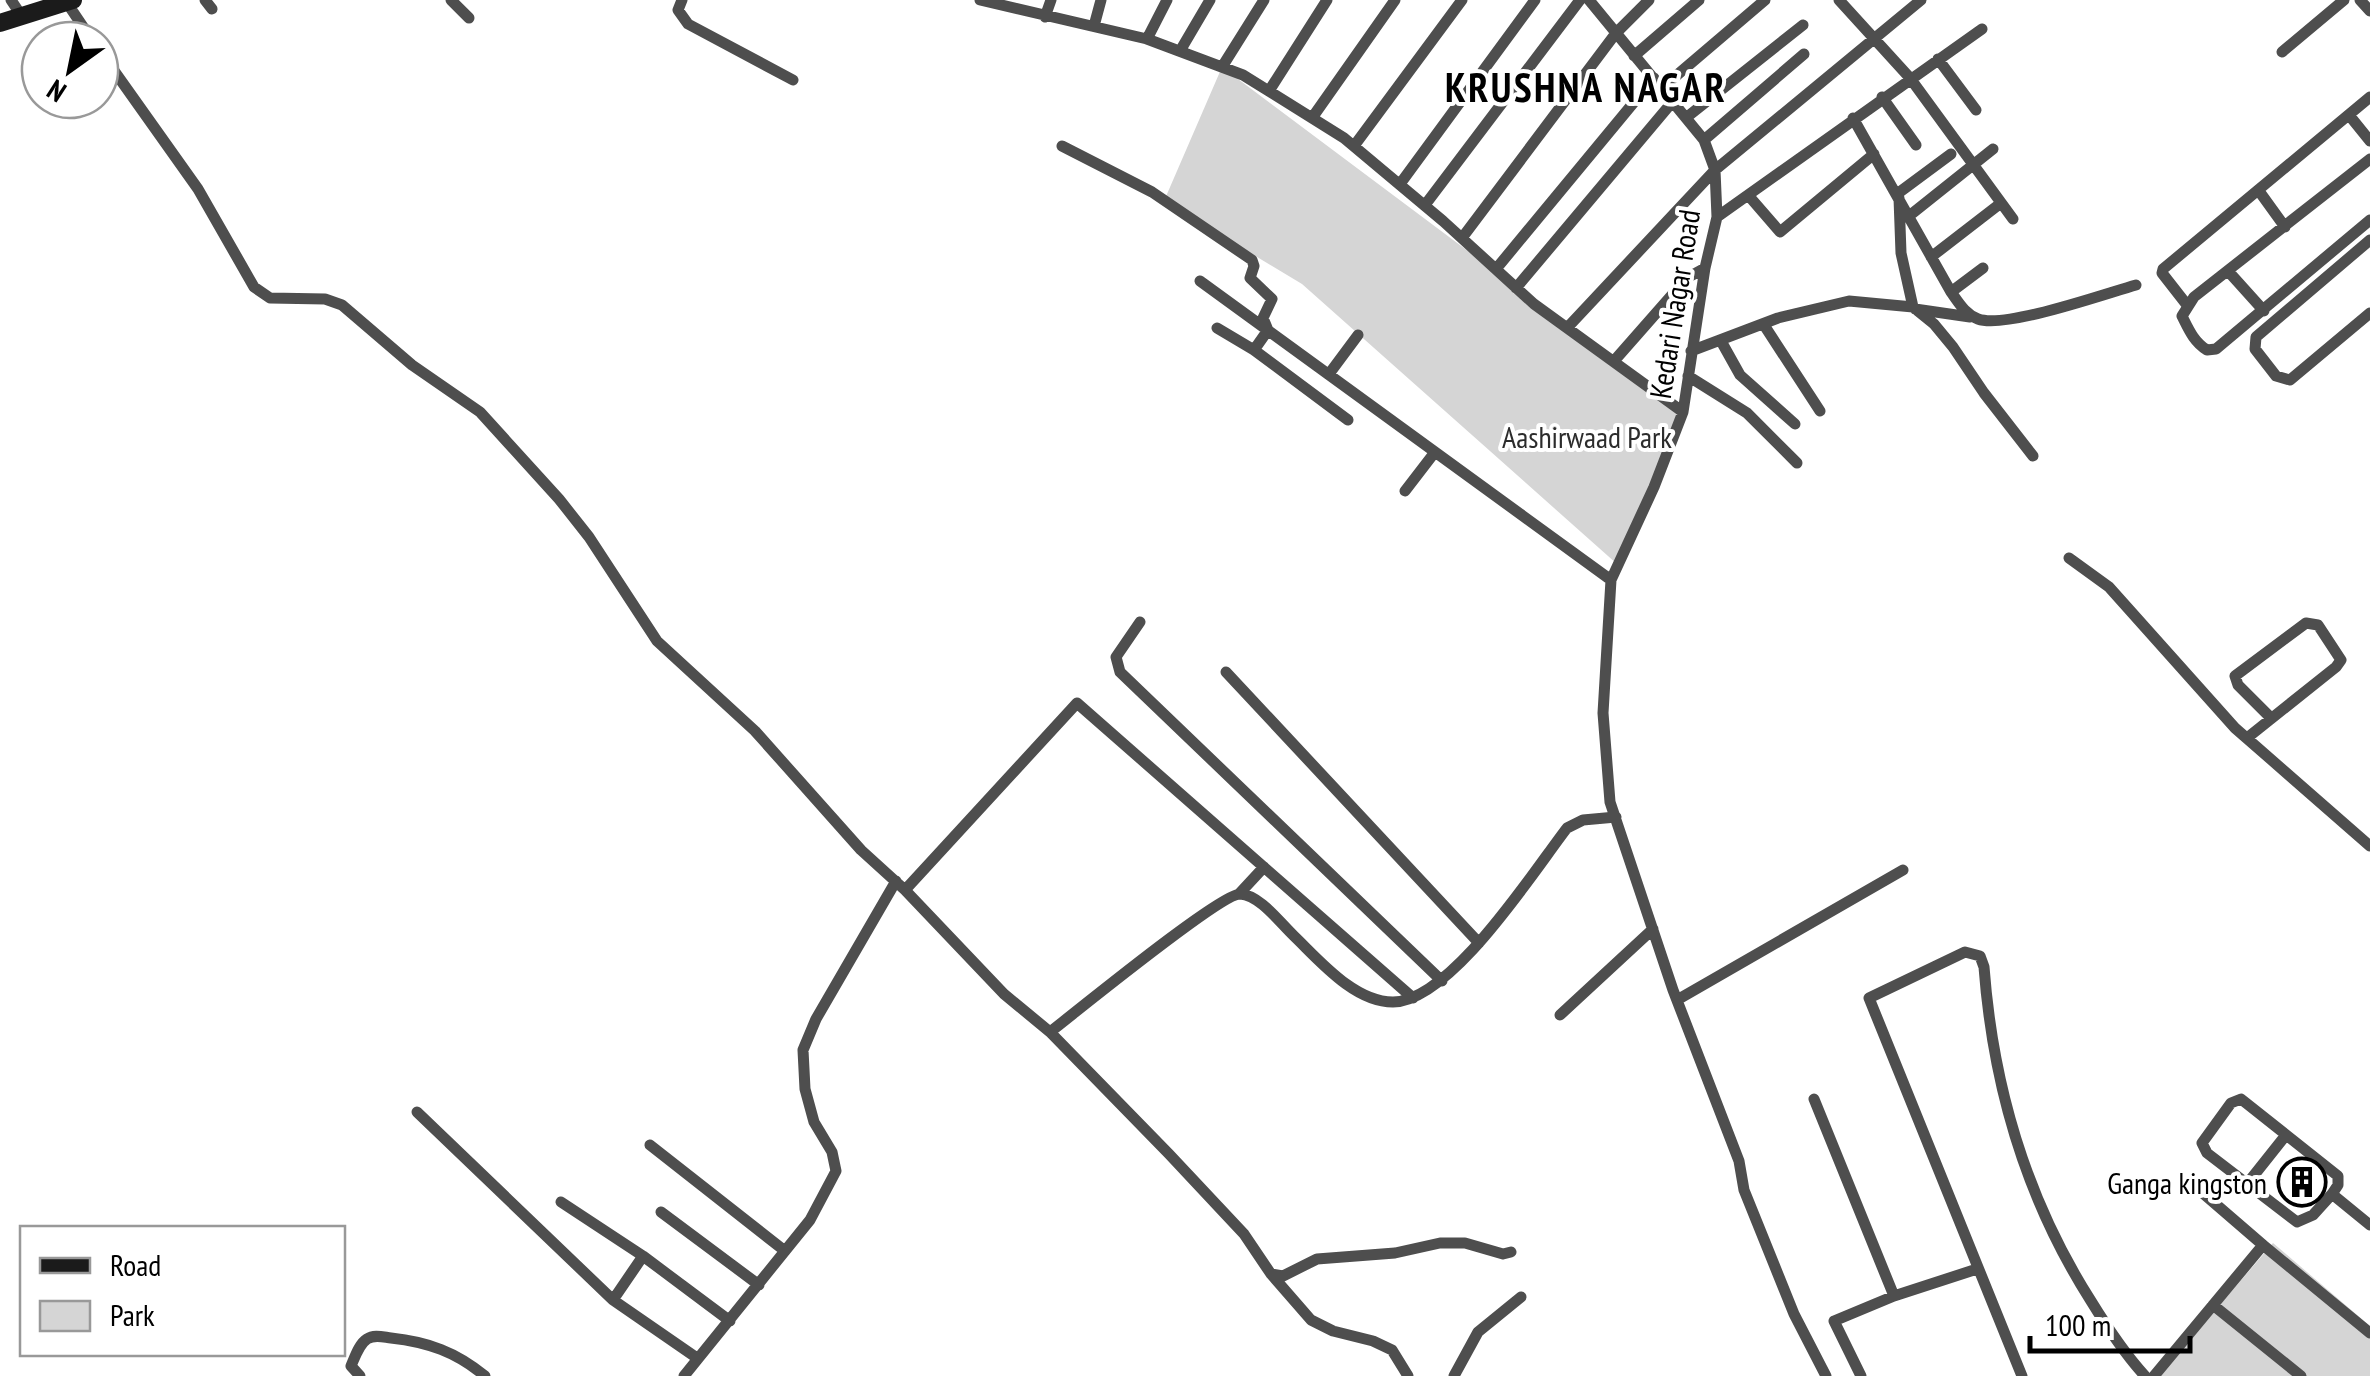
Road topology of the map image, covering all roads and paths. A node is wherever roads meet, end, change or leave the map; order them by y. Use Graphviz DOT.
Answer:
graph roads {
  1 [pos="11,0"];
  2 [pos="451,0"];
  3 [pos="682,0"];
  4 [pos="980,0"];
  5 [pos="1050,0"];
  6 [pos="1102,0"];
  7 [pos="1168,0"];
  8 [pos="1210,0"];
  9 [pos="1264,0"];
  10 [pos="1326,0"];
  11 [pos="1395,0"];
  12 [pos="1462,0"];
  13 [pos="1535,0"];
  14 [pos="1580,0"];
  15 [pos="1589,0"];
  16 [pos="1649,0"];
  17 [pos="1699,0"];
  18 [pos="1765,0"];
  19 [pos="1839,0"];
  20 [pos="1921,0"];
  21 [pos="2344,0"];
  22 [pos="2360,0"];
  23 [pos="68,1"];
  24 [pos="1009,3"];
  25 [pos="2370,11"];
  26 [pos="1045,17"];
  27 [pos="23,18"];
  28 [pos="470,18"];
  29 [pos="0,23"];
  30 [pos="1803,25"];
  31 [pos="1094,26"];
  32 [pos="1982,29"];
  33 [pos="1616,34"];
  34 [pos="1874,37"];
  35 [pos="1147,39"];
  36 [pos="1180,51"];
  37 [pos="2282,52"];
  38 [pos="1804,54"];
  39 [pos="1634,56"];
  40 [pos="1938,59"];
  41 [pos="1222,66"];
  42 [pos="1910,78"];
  43 [pos="120,80"];
  44 [pos="793,80"];
  45 [pos="1658,83"];
  46 [pos="1269,91"];
  47 [pos="1882,98"];
  48 [pos="2370,98"];
  49 [pos="1674,100"];
  50 [pos="1976,110"];
  51 [pos="2349,115"];
  52 [pos="1687,117"];
  53 [pos="1312,118"];
  54 [pos="1853,118"];
  55 [pos="1704,140"];
  56 [pos="2370,141"];
  57 [pos="1916,144"];
  58 [pos="1062,146"];
  59 [pos="1354,146"];
  60 [pos="1993,149"];
  61 [pos="1874,154"];
  62 [pos="1950,154"];
  63 [pos="2369,162"];
  64 [pos="1974,166"];
  65 [pos="1715,170"];
  66 [pos="1400,184"];
  67 [pos="2258,191"];
  68 [pos="1748,194"];
  69 [pos="1898,196"];
  70 [pos="2001,202"];
  71 [pos="1425,206"];
  72 [pos="1909,216"];
  73 [pos="1716,217"];
  74 [pos="2013,219"];
  75 [pos="2370,220"];
  76 [pos="2284,227"];
  77 [pos="1462,238"];
  78 [pos="2370,240"];
  79 [pos="1932,257"];
  80 [pos="1705,268"];
  81 [pos="1983,268"];
  82 [pos="1496,269"];
  83 [pos="2228,271"];
  84 [pos="1200,280"];
  85 [pos="2136,285"];
  86 [pos="1516,288"];
  87 [pos="1951,292"];
  88 [pos="2187,305"];
  89 [pos="1914,308"];
  90 [pos="2264,311"];
  91 [pos="2370,313"];
  92 [pos="1973,317"];
  93 [pos="1764,325"];
  94 [pos="1218,328"];
  95 [pos="1567,328"];
  96 [pos="1268,330"];
  97 [pos="1358,335"];
  98 [pos="1721,341"];
  99 [pos="1254,350"];
  100 [pos="1691,351"];
  101 [pos="1614,362"];
  102 [pos="1329,374"];
  103 [pos="1688,376"];
  104 [pos="1820,411"];
  105 [pos="1683,412"];
  106 [pos="1348,420"];
  107 [pos="1795,424"];
  108 [pos="1435,452"];
  109 [pos="2034,456"];
  110 [pos="1796,463"];
  111 [pos="1405,491"];
  112 [pos="2070,558"];
  113 [pos="1611,580"];
  114 [pos="1140,622"];
  115 [pos="1226,672"];
  116 [pos="2270,718"];
  117 [pos="2247,738"];
  118 [pos="1616,817"];
  119 [pos="2370,846"];
  120 [pos="1264,867"];
  121 [pos="1903,870"];
  122 [pos="900,886"];
  123 [pos="1239,894"];
  124 [pos="1653,929"];
  125 [pos="1479,943"];
  126 [pos="1442,981"];
  127 [pos="1413,998"];
  128 [pos="1677,1000"];
  129 [pos="1560,1015"];
  130 [pos="1050,1032"];
  131 [pos="1814,1100"];
  132 [pos="417,1112"];
  133 [pos="2286,1136"];
  134 [pos="650,1146"];
  135 [pos="2190,1182"];
  136 [pos="2247,1184"];
  137 [pos="2332,1194"];
  138 [pos="560,1202"];
  139 [pos="661,1212"];
  140 [pos="2370,1226"];
  141 [pos="2263,1245"];
  142 [pos="785,1251"];
  143 [pos="1512,1252"];
  144 [pos="643,1256"];
  145 [pos="1976,1269"];
  146 [pos="1272,1274"];
  147 [pos="759,1284"];
  148 [pos="1894,1296"];
  149 [pos="1521,1297"];
  150 [pos="613,1300"];
  151 [pos="2213,1304"];
  152 [pos="730,1321"];
  153 [pos="2370,1333"];
  154 [pos="697,1358"];
  155 [pos="360,1376"];
  156 [pos="486,1376"];
  157 [pos="684,1376"];
  158 [pos="1408,1376"];
  159 [pos="1454,1376"];
  160 [pos="1826,1376"];
  161 [pos="1861,1376"];
  162 [pos="2022,1376"];
  163 [pos="2145,1376"];
  164 [pos="2154,1376"];
  165 [pos="2301,1376"];
  1 -- 27 [label="street"];
  2 -- 28 [label="street"];
  3 -- 44 [label="street"];
  4 -- 24 [label="street"];
  5 -- 26 [label="street"];
  6 -- 31 [label="street"];
  7 -- 35 [label="street"];
  8 -- 36 [label="street"];
  9 -- 41 [label="street"];
  10 -- 46 [label="street"];
  11 -- 53 [label="street"];
  12 -- 59 [label="street"];
  13 -- 66 [label="street"];
  14 -- 71 [label="street"];
  15 -- 33 [label="street, Kedari Nagar Road"];
  16 -- 33 [label="street"];
  17 -- 39 [label="street"];
  18 -- 45 [label="street"];
  19 -- 34 [label="street"];
  20 -- 34 [label="street"];
  21 -- 37 [label="street"];
  22 -- 25 [label="street"];
  23 -- 27 [label="main road"];
  24 -- 26 [label="street"];
  26 -- 31 [label="street"];
  27 -- 29 [label="main road"];
  30 -- 52 [label="street"];
  31 -- 35 [label="street"];
  32 -- 40 [label="street"];
  33 -- 39 [label="street, Kedari Nagar Road"];
  33 -- 77 [label="street"];
  34 -- 42 [label="street"];
  34 -- 65 [label="street"];
  35 -- 36 [label="street"];
  36 -- 41 [label="street"];
  38 -- 55 [label="street"];
  39 -- 45 [label="street, Kedari Nagar Road"];
  40 -- 42 [label="street"];
  40 -- 50 [label="street"];
  41 -- 46 [label="street"];
  42 -- 47 [label="street"];
  42 -- 64 [label="street"];
  43 -- 122 [label="street"];
  45 -- 49 [label="street, Kedari Nagar Road"];
  45 -- 82 [label="street"];
  46 -- 53 [label="street"];
  47 -- 54 [label="street"];
  47 -- 57 [label="street"];
  48 -- 51 [label="street"];
  49 -- 52 [label="street, Kedari Nagar Road"];
  49 -- 86 [label="street"];
  51 -- 56 [label="street"];
  51 -- 67 [label="street"];
  52 -- 55 [label="street, Kedari Nagar Road"];
  53 -- 59 [label="street"];
  54 -- 61 [label="street"];
  54 -- 68 [label="street"];
  55 -- 65 [label="street, Kedari Nagar Road"];
  58 -- 96 [label="street"];
  59 -- 66 [label="street"];
  60 -- 64 [label="street"];
  61 -- 68 [label="street"];
  61 -- 69 [label="street"];
  62 -- 69 [label="street"];
  63 -- 76 [label="street"];
  64 -- 70 [label="street"];
  64 -- 72 [label="street"];
  65 -- 73 [label="street, Kedari Nagar Road"];
  65 -- 95 [label="street"];
  66 -- 71 [label="street"];
  67 -- 76 [label="street"];
  67 -- 88 [label="street"];
  68 -- 73 [label="street"];
  69 -- 72 [label="street"];
  69 -- 89 [label="street"];
  70 -- 74 [label="street"];
  70 -- 79 [label="street"];
  71 -- 77 [label="street"];
  72 -- 79 [label="street"];
  73 -- 80 [label="street, Kedari Nagar Road"];
  75 -- 90 [label="street"];
  76 -- 83 [label="street"];
  77 -- 82 [label="street"];
  78 -- 91 [label="street"];
  79 -- 87 [label="street"];
  80 -- 100 [label="street, Kedari Nagar Road"];
  80 -- 101 [label="street"];
  81 -- 87 [label="street"];
  82 -- 86 [label="street"];
  83 -- 88 [label="street"];
  83 -- 90 [label="street"];
  84 -- 96 [label="street"];
  85 -- 92 [label="street"];
  86 -- 95 [label="street"];
  87 -- 92 [label="street"];
  88 -- 90 [label="street"];
  89 -- 92 [label="street"];
  89 -- 93 [label="street"];
  89 -- 109 [label="street"];
  93 -- 98 [label="street"];
  93 -- 104 [label="street"];
  94 -- 99 [label="street"];
  95 -- 101 [label="street"];
  96 -- 99 [label="street"];
  96 -- 102 [label="street"];
  97 -- 102 [label="street"];
  98 -- 100 [label="street"];
  98 -- 107 [label="street"];
  99 -- 106 [label="street"];
  100 -- 103 [label="street, Kedari Nagar Road"];
  101 -- 105 [label="street"];
  102 -- 108 [label="street"];
  103 -- 105 [label="street, Kedari Nagar Road"];
  103 -- 110 [label="street"];
  105 -- 113 [label="street, Kedari Nagar Road"];
  108 -- 111 [label="street"];
  108 -- 113 [label="street"];
  112 -- 117 [label="street"];
  113 -- 118 [label="street, Kedari Nagar Road"];
  114 -- 126 [label="street"];
  115 -- 125 [label="street"];
  116 -- 116 [label="street"];
  116 -- 117 [label="street"];
  117 -- 119 [label="street"];
  118 -- 124 [label="street, Kedari Nagar Road"];
  118 -- 125 [label="street"];
  120 -- 122 [label="street"];
  120 -- 123 [label="street"];
  120 -- 127 [label="street"];
  121 -- 128 [label="street"];
  122 -- 130 [label="street"];
  122 -- 142 [label="street"];
  123 -- 127 [label="street"];
  123 -- 130 [label="street"];
  124 -- 128 [label="street, Kedari Nagar Road"];
  124 -- 129 [label="street"];
  125 -- 126 [label="street"];
  126 -- 127 [label="street"];
  128 -- 160 [label="street, Kedari Nagar Road"];
  130 -- 146 [label="street"];
  131 -- 148 [label="street"];
  132 -- 150 [label="street"];
  133 -- 136 [label="street"];
  133 -- 136 [label="street"];
  133 -- 137 [label="street"];
  134 -- 142 [label="street"];
  135 -- 141 [label="street"];
  136 -- 137 [label="street"];
  137 -- 140 [label="street"];
  138 -- 144 [label="street"];
  139 -- 147 [label="street"];
  141 -- 151 [label="street"];
  141 -- 153 [label="street"];
  142 -- 147 [label="street"];
  143 -- 146 [label="street"];
  144 -- 150 [label="street"];
  144 -- 152 [label="street"];
  145 -- 148 [label="street"];
  145 -- 162 [label="street"];
  145 -- 163 [label="street"];
  146 -- 158 [label="street"];
  147 -- 152 [label="street"];
  148 -- 161 [label="street"];
  149 -- 159 [label="street"];
  150 -- 154 [label="street"];
  151 -- 164 [label="street"];
  151 -- 165 [label="street"];
  152 -- 154 [label="street"];
  154 -- 157 [label="street"];
  155 -- 156 [label="street"];
}
